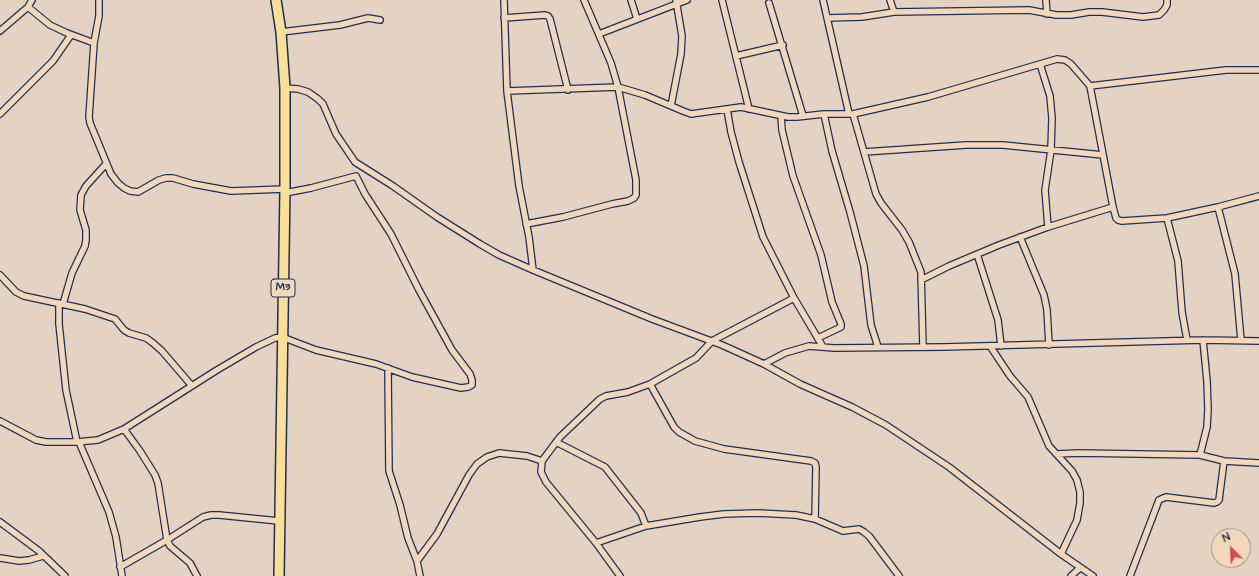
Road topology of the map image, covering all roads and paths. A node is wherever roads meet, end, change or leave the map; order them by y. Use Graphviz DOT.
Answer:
graph roads {
  1 [pos="32,0"];
  2 [pos="99,0"];
  3 [pos="276,0"];
  4 [pos="504,0"];
  5 [pos="584,0"];
  6 [pos="631,0"];
  7 [pos="687,0"];
  8 [pos="722,0"];
  9 [pos="823,0"];
  10 [pos="890,0"];
  11 [pos="1046,0"];
  12 [pos="1167,0"];
  13 [pos="677,1"];
  14 [pos="769,3"];
  15 [pos="28,7"];
  16 [pos="894,12"];
  17 [pos="1047,14"];
  18 [pos="504,18"];
  19 [pos="827,18"];
  20 [pos="637,19"];
  21 [pos="380,20"];
  22 [pos="0,31"];
  23 [pos="281,32"];
  24 [pos="599,34"];
  25 [pos="71,35"];
  26 [pos="94,43"];
  27 [pos="783,45"];
  28 [pos="736,56"];
  29 [pos="1040,64"];
  30 [pos="1259,70"];
  31 [pos="1090,86"];
  32 [pos="618,87"];
  33 [pos="285,88"];
  34 [pos="568,90"];
  35 [pos="507,91"];
  36 [pos="671,106"];
  37 [pos="749,108"];
  38 [pos="728,109"];
  39 [pos="0,114"];
  40 [pos="824,114"];
  41 [pos="851,114"];
  42 [pos="781,116"];
  43 [pos="803,116"];
  44 [pos="1051,150"];
  45 [pos="864,152"];
  46 [pos="1103,155"];
  47 [pos="106,164"];
  48 [pos="366,170"];
  49 [pos="356,176"];
  50 [pos="285,191"];
  51 [pos="1259,196"];
  52 [pos="1113,207"];
  53 [pos="1218,207"];
  54 [pos="1166,218"];
  55 [pos="526,224"];
  56 [pos="1048,227"];
  57 [pos="1020,237"];
  58 [pos="977,254"];
  59 [pos="533,270"];
  60 [pos="0,275"];
  61 [pos="921,280"];
  62 [pos="794,298"];
  63 [pos="61,303"];
  64 [pos="282,337"];
  65 [pos="818,338"];
  66 [pos="1187,340"];
  67 [pos="1203,340"];
  68 [pos="1241,340"];
  69 [pos="1259,340"];
  70 [pos="712,341"];
  71 [pos="1050,345"];
  72 [pos="990,346"];
  73 [pos="1001,346"];
  74 [pos="823,347"];
  75 [pos="878,347"];
  76 [pos="923,347"];
  77 [pos="764,364"];
  78 [pos="388,368"];
  79 [pos="650,384"];
  80 [pos="192,386"];
  81 [pos="0,421"];
  82 [pos="124,429"];
  83 [pos="78,442"];
  84 [pos="556,442"];
  85 [pos="1057,454"];
  86 [pos="1200,455"];
  87 [pos="542,461"];
  88 [pos="1224,461"];
  89 [pos="1259,462"];
  90 [pos="815,519"];
  91 [pos="279,521"];
  92 [pos="0,522"];
  93 [pos="646,526"];
  94 [pos="167,540"];
  95 [pos="596,543"];
  96 [pos="1061,554"];
  97 [pos="43,556"];
  98 [pos="0,558"];
  99 [pos="417,561"];
  100 [pos="120,567"];
  101 [pos="1080,568"];
  102 [pos="65,576"];
  103 [pos="122,576"];
  104 [pos="197,576"];
  105 [pos="278,576"];
  106 [pos="420,576"];
  107 [pos="620,576"];
  108 [pos="899,576"];
  109 [pos="1071,576"];
  110 [pos="1093,576"];
  111 [pos="1130,576"];
  1 -- 15 [label="street"];
  2 -- 26 [label="street"];
  3 -- 23 [label="main road, M3"];
  4 -- 18 [label="street"];
  5 -- 24 [label="street"];
  6 -- 20 [label="street"];
  7 -- 13 [label="street"];
  8 -- 28 [label="street"];
  9 -- 19 [label="street"];
  10 -- 16 [label="street"];
  11 -- 17 [label="street"];
  12 -- 17 [label="street"];
  13 -- 20 [label="street"];
  13 -- 36 [label="street"];
  14 -- 27 [label="street"];
  15 -- 22 [label="street"];
  15 -- 25 [label="street"];
  16 -- 17 [label="street"];
  16 -- 19 [label="street"];
  18 -- 34 [label="street"];
  18 -- 35 [label="street"];
  19 -- 41 [label="street"];
  20 -- 24 [label="street"];
  21 -- 23 [label="street"];
  23 -- 33 [label="main road, M3"];
  24 -- 32 [label="street"];
  25 -- 26 [label="street"];
  25 -- 39 [label="street"];
  26 -- 47 [label="street"];
  27 -- 28 [label="street"];
  27 -- 43 [label="street"];
  28 -- 37 [label="street"];
  29 -- 31 [label="street"];
  29 -- 41 [label="street"];
  29 -- 44 [label="street"];
  30 -- 31 [label="street"];
  31 -- 46 [label="street"];
  32 -- 34 [label="street"];
  32 -- 36 [label="street"];
  32 -- 55 [label="street"];
  33 -- 48 [label="street"];
  33 -- 50 [label="main road, M3"];
  34 -- 35 [label="street"];
  35 -- 55 [label="street"];
  36 -- 38 [label="street"];
  37 -- 38 [label="street"];
  37 -- 42 [label="street"];
  38 -- 62 [label="street"];
  40 -- 41 [label="street"];
  40 -- 43 [label="street"];
  40 -- 75 [label="street"];
  41 -- 45 [label="street"];
  42 -- 43 [label="street"];
  42 -- 65 [label="street"];
  44 -- 45 [label="street"];
  44 -- 46 [label="street"];
  44 -- 56 [label="street"];
  45 -- 61 [label="street"];
  46 -- 52 [label="street"];
  47 -- 50 [label="street"];
  47 -- 63 [label="street"];
  48 -- 49 [label="street"];
  48 -- 59 [label="street"];
  49 -- 50 [label="street"];
  49 -- 78 [label="street"];
  50 -- 64 [label="main road, M3"];
  51 -- 53 [label="street"];
  52 -- 54 [label="street"];
  52 -- 56 [label="street"];
  53 -- 54 [label="street"];
  53 -- 68 [label="street"];
  54 -- 66 [label="street"];
  55 -- 59 [label="street"];
  56 -- 57 [label="street"];
  57 -- 58 [label="street"];
  57 -- 71 [label="street"];
  58 -- 61 [label="street"];
  58 -- 73 [label="street"];
  59 -- 70 [label="street"];
  60 -- 63 [label="street"];
  61 -- 76 [label="street"];
  62 -- 65 [label="street"];
  62 -- 70 [label="street"];
  63 -- 80 [label="street"];
  63 -- 83 [label="street"];
  64 -- 78 [label="street"];
  64 -- 80 [label="street"];
  64 -- 91 [label="main road, M3"];
  65 -- 74 [label="street"];
  66 -- 67 [label="street"];
  66 -- 71 [label="street"];
  67 -- 68 [label="street"];
  67 -- 86 [label="street"];
  68 -- 69 [label="street"];
  70 -- 77 [label="street"];
  70 -- 79 [label="street"];
  71 -- 73 [label="street"];
  72 -- 73 [label="street"];
  72 -- 76 [label="street"];
  72 -- 85 [label="street"];
  74 -- 75 [label="street"];
  74 -- 77 [label="street"];
  75 -- 76 [label="street"];
  77 -- 96 [label="street"];
  78 -- 99 [label="street"];
  79 -- 84 [label="street"];
  79 -- 90 [label="street"];
  80 -- 82 [label="street"];
  81 -- 83 [label="street"];
  82 -- 83 [label="street"];
  82 -- 94 [label="street"];
  83 -- 100 [label="street"];
  84 -- 87 [label="street"];
  84 -- 93 [label="street"];
  85 -- 86 [label="street"];
  85 -- 96 [label="street"];
  86 -- 88 [label="street"];
  87 -- 95 [label="street"];
  87 -- 99 [label="street"];
  88 -- 89 [label="street"];
  88 -- 111 [label="street"];
  90 -- 93 [label="street"];
  90 -- 108 [label="street"];
  91 -- 94 [label="street"];
  91 -- 105 [label="main road, M3"];
  92 -- 97 [label="street"];
  93 -- 95 [label="street"];
  94 -- 100 [label="street"];
  94 -- 104 [label="street"];
  95 -- 107 [label="street"];
  96 -- 101 [label="street"];
  97 -- 98 [label="street"];
  97 -- 102 [label="street"];
  99 -- 106 [label="street"];
  100 -- 103 [label="street"];
  101 -- 109 [label="street"];
  101 -- 110 [label="street"];
}
